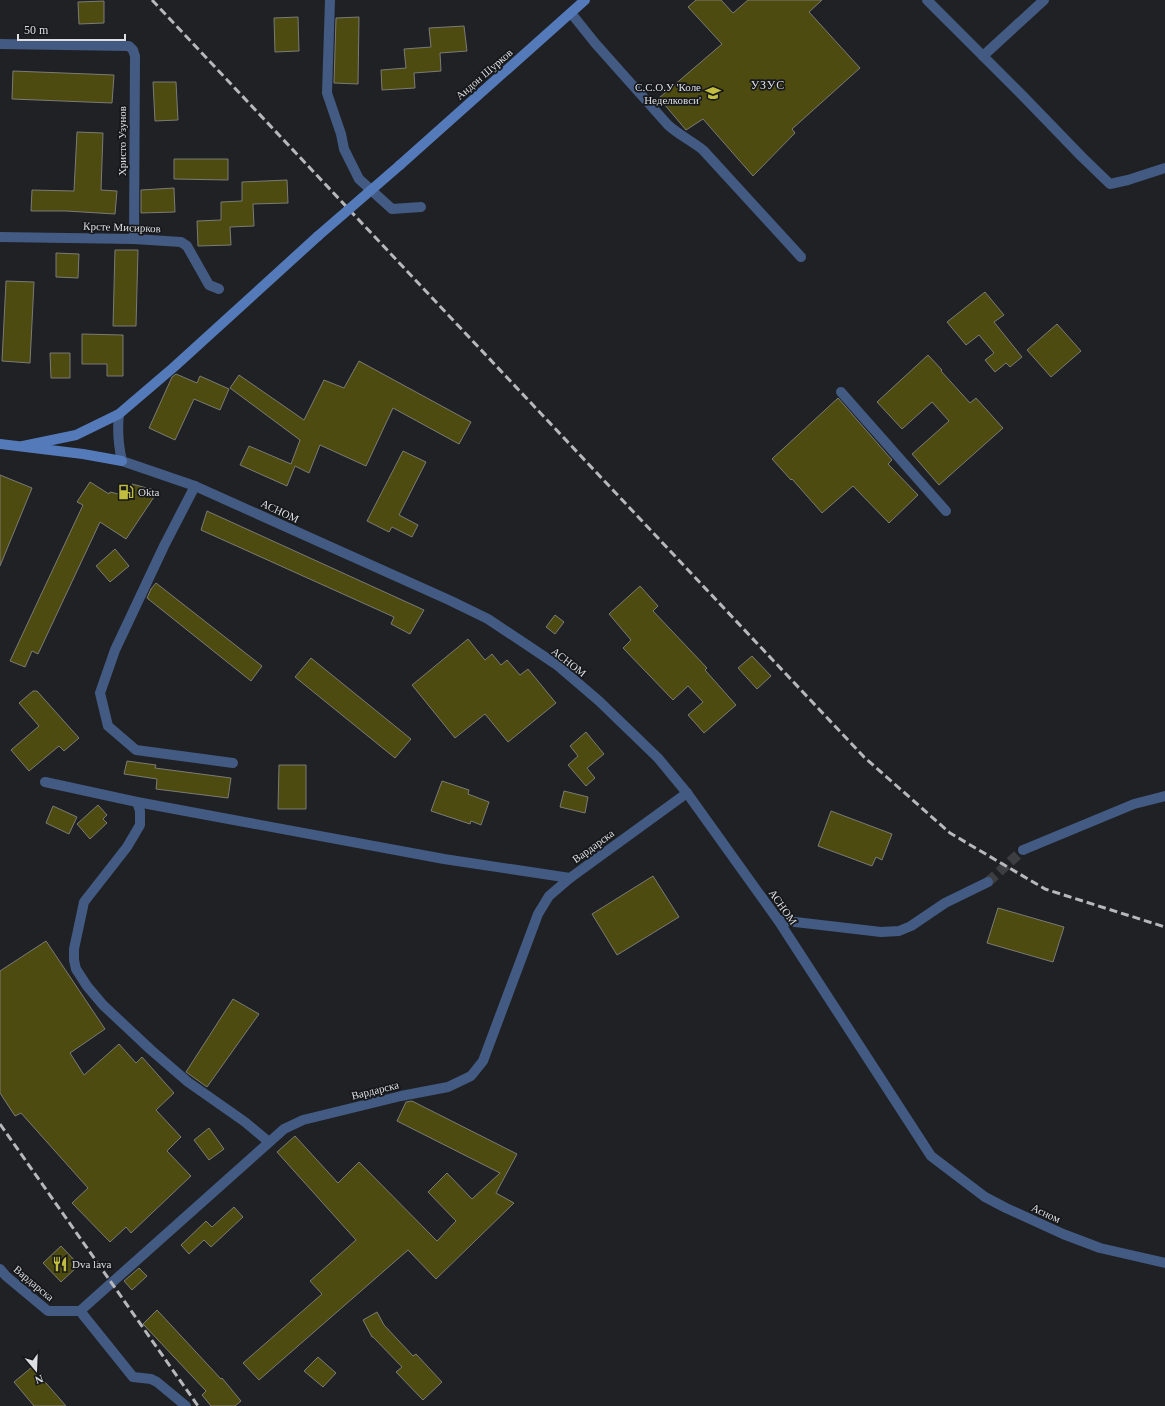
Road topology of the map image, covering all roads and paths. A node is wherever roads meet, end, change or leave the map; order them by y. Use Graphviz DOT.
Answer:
graph roads {
  1 [pos="330,0"];
  2 [pos="585,0"];
  3 [pos="927,0"];
  4 [pos="1044,0"];
  5 [pos="571,13"];
  6 [pos="0,44"];
  7 [pos="983,56"];
  8 [pos="1165,168"];
  9 [pos="421,207"];
  10 [pos="0,237"];
  11 [pos="134,239"];
  12 [pos="801,257"];
  13 [pos="219,289"];
  14 [pos="841,392"];
  15 [pos="119,414"];
  16 [pos="0,444"];
  17 [pos="22,446"];
  18 [pos="122,462"];
  19 [pos="195,486"];
  20 [pos="946,511"];
  21 [pos="233,763"];
  22 [pos="44,782"];
  23 [pos="687,793"];
  24 [pos="1165,796"];
  25 [pos="137,802"];
  26 [pos="1023,850"];
  27 [pos="570,878"];
  28 [pos="988,882"];
  29 [pos="778,920"];
  30 [pos="269,1142"];
  31 [pos="931,1156"];
  32 [pos="1165,1263"];
  33 [pos="0,1269"];
  34 [pos="80,1311"];
  35 [pos="186,1406"];
  1 -- 9 [label="street"];
  2 -- 5 [label="main road, Андон Шурков"];
  3 -- 7 [label="street"];
  4 -- 7 [label="street"];
  5 -- 12 [label="street"];
  5 -- 15 [label="main road, Андон Шурков, bridge"];
  6 -- 11 [label="street, Христо Узунов"];
  7 -- 8 [label="street"];
  10 -- 11 [label="street, Крсте Мисирков"];
  11 -- 13 [label="street, Крсте Мисирков"];
  14 -- 20 [label="street"];
  15 -- 17 [label="main road, Андон Шурков"];
  15 -- 18 [label="street"];
  16 -- 17 [label="main road, АСНОМ"];
  17 -- 18 [label="main road, АСНОМ"];
  18 -- 19 [label="street, АСНОМ"];
  19 -- 21 [label="street"];
  19 -- 23 [label="street, АСНОМ"];
  22 -- 25 [label="street"];
  23 -- 27 [label="street, Вардарска"];
  23 -- 29 [label="street, АСНОМ"];
  24 -- 26 [label="street"];
  25 -- 27 [label="street"];
  25 -- 30 [label="street"];
  27 -- 30 [label="street, Вардарска"];
  28 -- 29 [label="street"];
  29 -- 31 [label="street, АСНОМ"];
  30 -- 34 [label="street, Вардарска"];
  31 -- 32 [label="street, Асном"];
  33 -- 34 [label="street, Вардарска"];
  34 -- 35 [label="street"];
}
